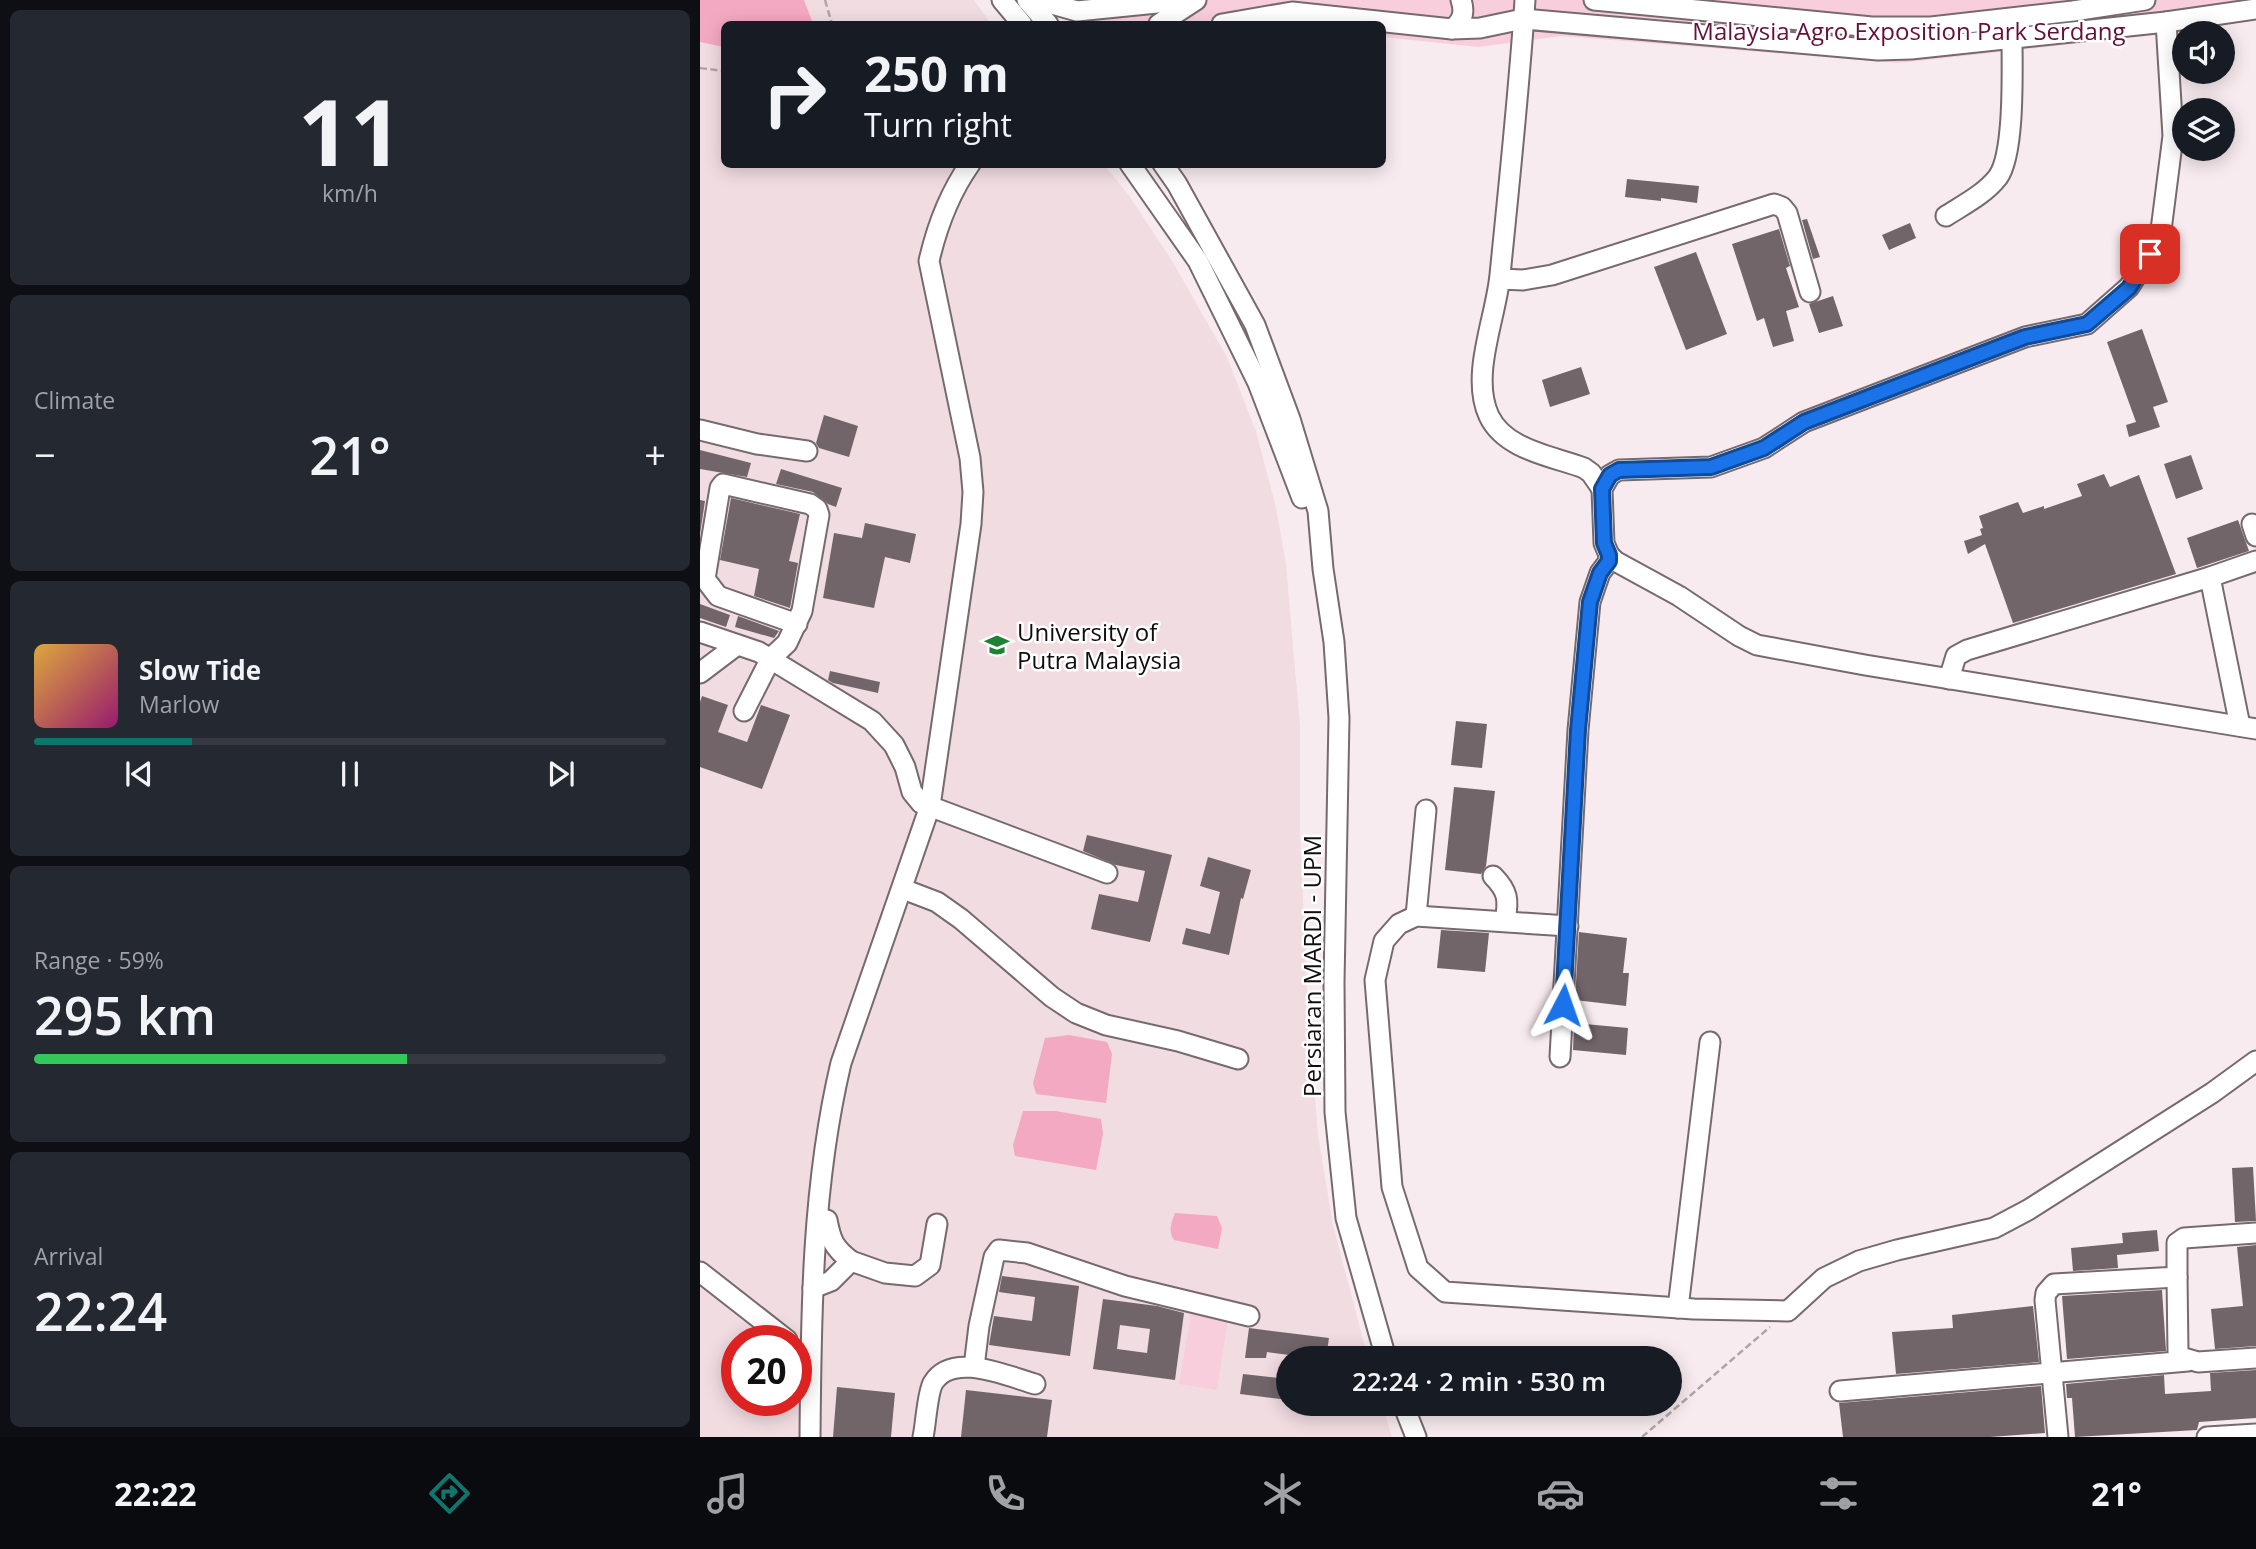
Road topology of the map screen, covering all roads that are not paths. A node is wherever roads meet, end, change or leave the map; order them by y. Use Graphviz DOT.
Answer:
graph roads {
  1 [pos="1002,0"];
  2 [pos="1038,0"];
  3 [pos="1187,0"];
  4 [pos="1196,0"];
  5 [pos="1461,0"];
  6 [pos="1594,0"];
  7 [pos="2145,0"];
  8 [pos="1640,3"];
  9 [pos="1524,9"];
  10 [pos="2256,9"];
  11 [pos="1020,16"];
  12 [pos="1038,21"];
  13 [pos="1164,21"];
  14 [pos="1240,21"];
  15 [pos="1377,21"];
  16 [pos="1386,22"];
  17 [pos="2166,22"];
  18 [pos="1452,29"];
  19 [pos="2012,37"];
  20 [pos="967,168"];
  21 [pos="1131,168"];
  22 [pos="1166,168"];
  23 [pos="1946,216"];
  24 [pos="1500,279"];
  25 [pos="1810,292"];
  26 [pos="700,430"];
  27 [pos="807,452"];
  28 [pos="1602,489"];
  29 [pos="2256,561"];
  30 [pos="1605,565"];
  31 [pos="1322,569"];
  32 [pos="2210,577"];
  33 [pos="797,624"];
  34 [pos="700,632"];
  35 [pos="737,645"];
  36 [pos="771,658"];
  37 [pos="700,673"];
  38 [pos="1949,679"];
  39 [pos="744,711"];
  40 [pos="2248,728"];
  41 [pos="930,806"];
  42 [pos="1426,810"];
  43 [pos="1107,873"];
  44 [pos="1493,876"];
  45 [pos="903,889"];
  46 [pos="1416,916"];
  47 [pos="1505,921"];
  48 [pos="1568,926"];
  49 [pos="1710,1042"];
  50 [pos="1560,1057"];
  51 [pos="1238,1059"];
  52 [pos="2256,1061"];
  53 [pos="827,1220"];
  54 [pos="937,1224"];
  55 [pos="2256,1233"];
  56 [pos="851,1261"];
  57 [pos="700,1272"];
  58 [pos="2177,1278"];
  59 [pos="813,1288"];
  60 [pos="1678,1308"];
  61 [pos="1249,1316"];
  62 [pos="767,1325"];
  63 [pos="807,1325"];
  64 [pos="1382,1346"];
  65 [pos="2256,1358"];
  66 [pos="2188,1361"];
  67 [pos="974,1367"];
  68 [pos="2053,1372"];
  69 [pos="1035,1384"];
  70 [pos="1840,1391"];
  71 [pos="808,1416"];
  72 [pos="1408,1416"];
  73 [pos="2256,1434"];
  74 [pos="810,1437"];
  75 [pos="923,1437"];
  76 [pos="1416,1437"];
  77 [pos="2058,1437"];
  78 [pos="2217,1437"];
  1 -- 11 [label="street"];
  2 -- 3 [label="street"];
  4 -- 13 [label="street"];
  5 -- 18 [label="street"];
  6 -- 8 [label="street"];
  7 -- 8 [label="street"];
  9 -- 18 [label="street"];
  9 -- 19 [label="street"];
  9 -- 24 [label="street"];
  10 -- 17 [label="street"];
  11 -- 12 [label="street"];
  14 -- 15 [label="street"];
  16 -- 18 [label="street"];
  17 -- 19 [label="street"];
  17 -- 28 [label="street"];
  19 -- 23 [label="street"];
  20 -- 41 [label="street"];
  21 -- 31 [label="street, Persiaran MARDI - UPM"];
  22 -- 31 [label="street, Persiaran MARDI - UPM"];
  24 -- 25 [label="street"];
  24 -- 28 [label="street"];
  26 -- 27 [label="street"];
  28 -- 30 [label="street"];
  29 -- 32 [label="street"];
  30 -- 38 [label="street"];
  30 -- 48 [label="street"];
  31 -- 64 [label="street, Persiaran MARDI - UPM"];
  32 -- 38 [label="street"];
  32 -- 40 [label="street"];
  33 -- 33 [label="street"];
  33 -- 36 [label="street"];
  34 -- 35 [label="street"];
  35 -- 36 [label="street"];
  35 -- 37 [label="street"];
  36 -- 39 [label="street"];
  36 -- 41 [label="street"];
  38 -- 40 [label="street"];
  41 -- 43 [label="street"];
  41 -- 45 [label="street"];
  42 -- 46 [label="street"];
  44 -- 47 [label="street"];
  45 -- 51 [label="street"];
  45 -- 59 [label="street"];
  46 -- 47 [label="street"];
  46 -- 60 [label="street"];
  47 -- 48 [label="street"];
  48 -- 50 [label="street"];
  49 -- 60 [label="street"];
  52 -- 60 [label="street"];
  53 -- 56 [label="street"];
  54 -- 56 [label="street"];
  55 -- 58 [label="street"];
  56 -- 59 [label="street"];
  57 -- 62 [label="street"];
  58 -- 66 [label="street"];
  58 -- 68 [label="street"];
  59 -- 63 [label="street"];
  61 -- 67 [label="street"];
  65 -- 66 [label="street"];
  66 -- 68 [label="street"];
  67 -- 69 [label="street"];
  67 -- 75 [label="street"];
  68 -- 70 [label="street"];
  68 -- 77 [label="street"];
  71 -- 74 [label="street"];
  72 -- 76 [label="street"];
  73 -- 78 [label="street"];
}
